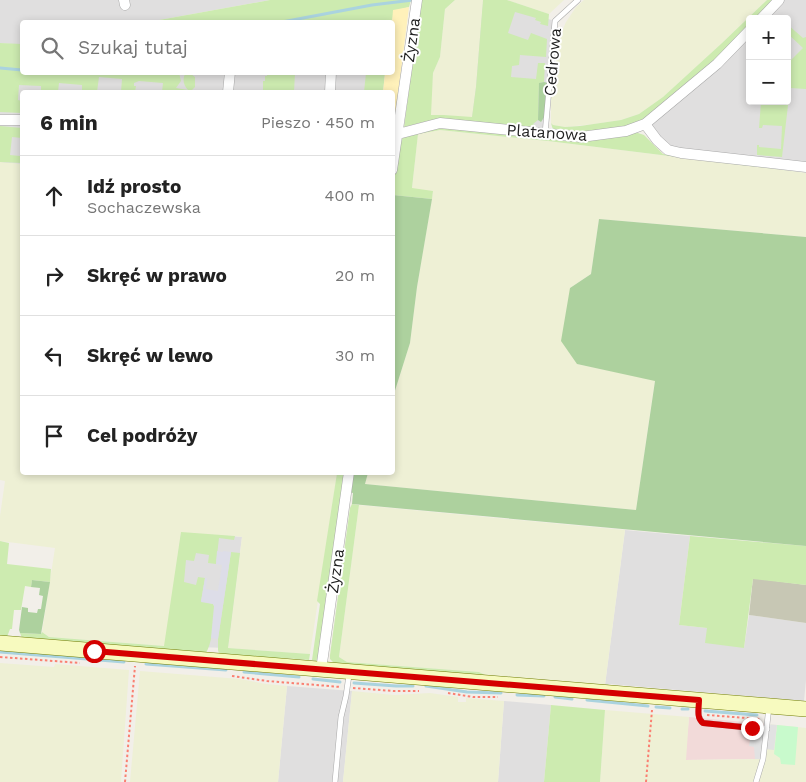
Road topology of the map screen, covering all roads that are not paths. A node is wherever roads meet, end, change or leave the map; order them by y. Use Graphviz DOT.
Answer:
graph roads {
  1 [pos="578,0"];
  2 [pos="779,0"];
  3 [pos="416,3"];
  4 [pos="765,15"];
  5 [pos="746,34"];
  6 [pos="230,75"];
  7 [pos="331,75"];
  8 [pos="228,90"];
  9 [pos="330,90"];
  10 [pos="0,120"];
  11 [pos="20,120"];
  12 [pos="645,124"];
  13 [pos="398,134"];
  14 [pos="545,134"];
  15 [pos="395,143"];
  16 [pos="806,167"];
  17 [pos="349,475"];
  18 [pos="0,643"];
  19 [pos="321,670"];
  20 [pos="350,672"];
  21 [pos="699,707"];
  22 [pos="806,710"];
  23 [pos="768,713"];
  24 [pos="766,729"];
  25 [pos="335,782"];
  26 [pos="756,782"];
  1 -- 14 [label="lane, Cedrowa"];
  2 -- 4 [label="street"];
  3 -- 13 [label="street, Żyzna"];
  5 -- 12 [label="street, Platanowa"];
  6 -- 8 [label="street"];
  7 -- 9 [label="street"];
  10 -- 11 [label="street"];
  12 -- 14 [label="street, Platanowa"];
  12 -- 16 [label="street"];
  13 -- 14 [label="street, Platanowa"];
  13 -- 15 [label="street, Żyzna"];
  17 -- 19 [label="street, Żyzna"];
  18 -- 19 [label="street"];
  19 -- 20 [label="street"];
  20 -- 21 [label="street"];
  20 -- 25 [label="lane"];
  21 -- 23 [label="street"];
  21 -- 24 [label="lane"];
  22 -- 23 [label="street"];
  23 -- 24 [label="lane"];
  24 -- 26 [label="lane"];
}
